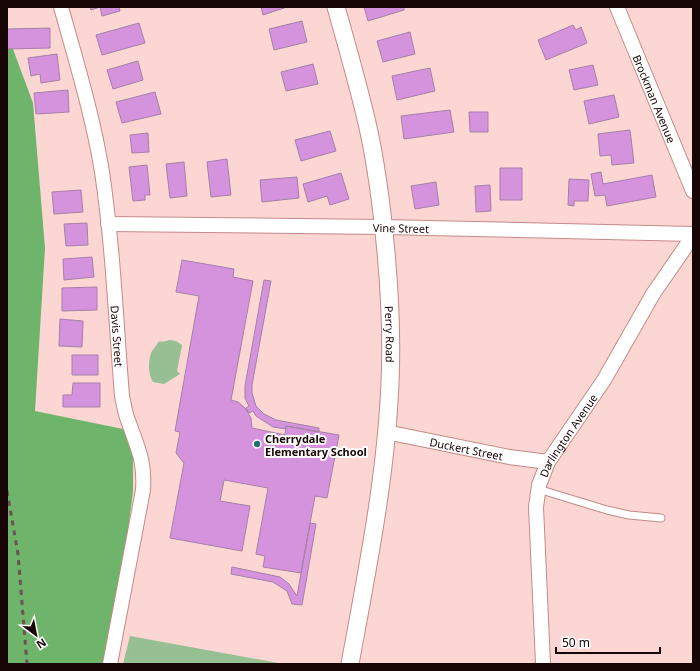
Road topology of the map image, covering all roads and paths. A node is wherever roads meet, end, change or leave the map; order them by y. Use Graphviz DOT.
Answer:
graph roads {
  1 [pos="61,7"];
  2 [pos="336,7"];
  3 [pos="617,7"];
  4 [pos="693,190"];
  5 [pos="108,224"];
  6 [pos="384,227"];
  7 [pos="693,235"];
  8 [pos="386,432"];
  9 [pos="548,462"];
  10 [pos="538,489"];
  11 [pos="661,518"];
  12 [pos="110,664"];
  13 [pos="350,664"];
  14 [pos="543,664"];
  1 -- 5 [label="street, Davis Street"];
  2 -- 6 [label="street, Perry Road"];
  3 -- 4 [label="street, Brockman Avenue"];
  5 -- 6 [label="street, Vine Street"];
  5 -- 12 [label="street, Davis Street"];
  6 -- 7 [label="street, Vine Street"];
  6 -- 8 [label="street, Perry Road"];
  7 -- 9 [label="street, Darlington Avenue"];
  8 -- 9 [label="street, Duckert Street"];
  8 -- 13 [label="street, Perry Road"];
  9 -- 10 [label="street, Darlington Avenue"];
  10 -- 11 [label="lane"];
  10 -- 14 [label="street, Darlington Avenue"];
}
